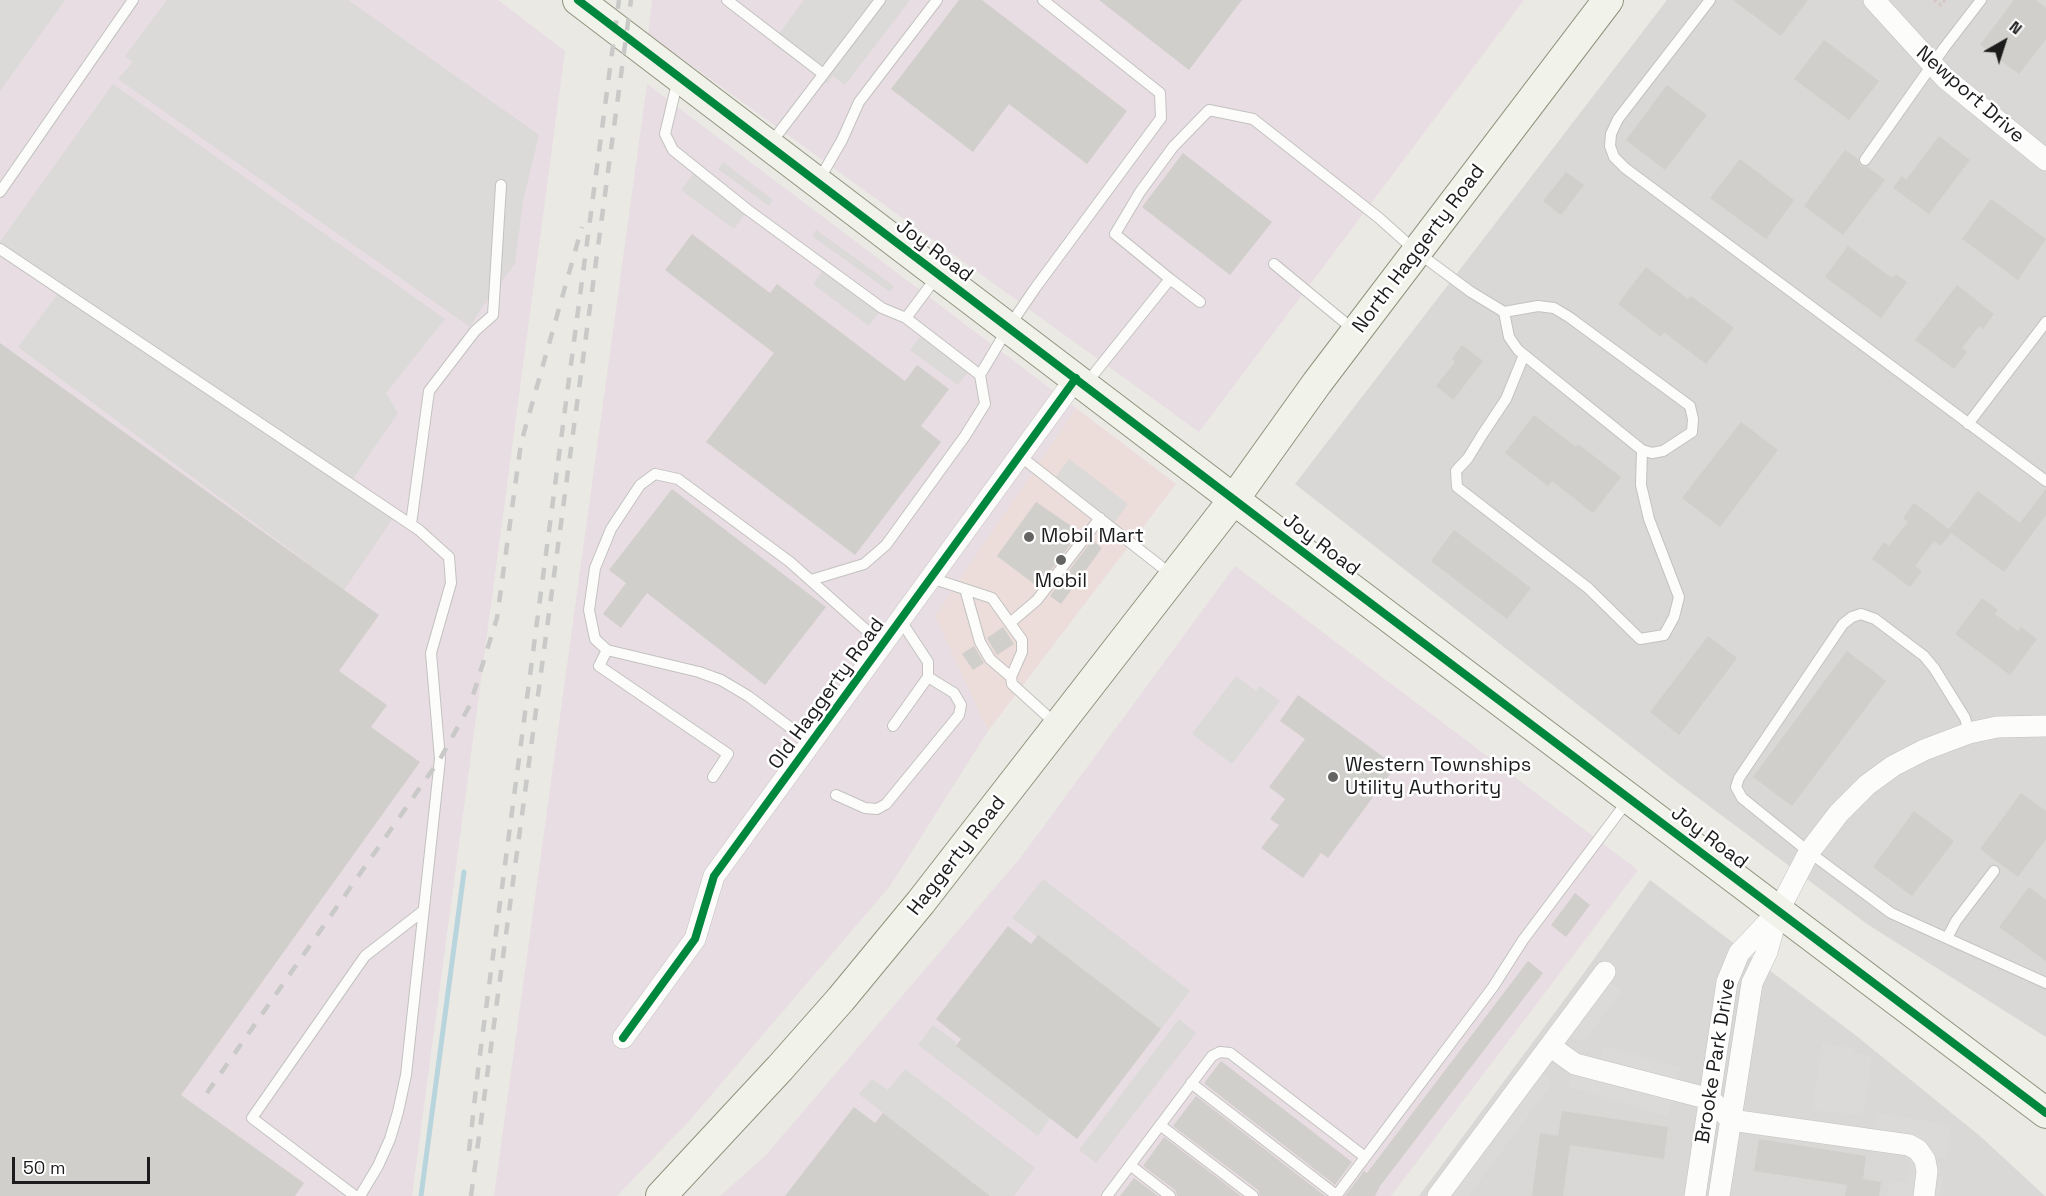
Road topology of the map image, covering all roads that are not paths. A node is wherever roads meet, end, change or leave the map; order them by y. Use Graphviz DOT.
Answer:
graph roads {
  1 [pos="133,0"];
  2 [pos="578,0"];
  3 [pos="727,0"];
  4 [pos="880,0"];
  5 [pos="937,0"];
  6 [pos="1043,0"];
  7 [pos="1710,0"];
  8 [pos="1874,0"];
  9 [pos="1981,0"];
  10 [pos="1602,2"];
  11 [pos="1932,66"];
  12 [pos="822,73"];
  13 [pos="679,76"];
  14 [pos="769,146"];
  15 [pos="1865,160"];
  16 [pos="2046,160"];
  17 [pos="817,182"];
  18 [pos="501,185"];
  19 [pos="0,192"];
  20 [pos="0,249"];
  21 [pos="1417,252"];
  22 [pos="1274,264"];
  23 [pos="939,275"];
  24 [pos="1170,279"];
  25 [pos="1200,302"];
  26 [pos="1504,312"];
  27 [pos="906,318"];
  28 [pos="2046,322"];
  29 [pos="1008,328"];
  30 [pos="1356,332"];
  31 [pos="1524,355"];
  32 [pos="980,375"];
  33 [pos="1080,381"];
  34 [pos="1968,424"];
  35 [pos="1642,450"];
  36 [pos="1020,456"];
  37 [pos="2046,481"];
  38 [pos="1234,499"];
  39 [pos="1100,518"];
  40 [pos="411,524"];
  41 [pos="1173,576"];
  42 [pos="931,578"];
  43 [pos="811,580"];
  44 [pos="965,589"];
  45 [pos="901,621"];
  46 [pos="1010,623"];
  47 [pos="883,645"];
  48 [pos="607,650"];
  49 [pos="1011,676"];
  50 [pos="928,677"];
  51 [pos="893,726"];
  52 [pos="1058,726"];
  53 [pos="2046,726"];
  54 [pos="1969,733"];
  55 [pos="811,743"];
  56 [pos="713,777"];
  57 [pos="836,795"];
  58 [pos="1629,799"];
  59 [pos="1809,852"];
  60 [pos="1994,871"];
  61 [pos="423,911"];
  62 [pos="1778,912"];
  63 [pos="1947,938"];
  64 [pos="1605,972"];
  65 [pos="2046,983"];
  66 [pos="623,1038"];
  67 [pos="1550,1046"];
  68 [pos="1191,1083"];
  69 [pos="1710,1099"];
  70 [pos="2046,1113"];
  71 [pos="1731,1120"];
  72 [pos="1160,1125"];
  73 [pos="1365,1157"];
  74 [pos="1130,1166"];
  75 [pos="355,1196"];
  76 [pos="360,1196"];
  77 [pos="661,1196"];
  78 [pos="1107,1196"];
  79 [pos="1170,1196"];
  80 [pos="1252,1196"];
  81 [pos="1336,1196"];
  82 [pos="1438,1196"];
  83 [pos="1695,1196"];
  84 [pos="1719,1196"];
  85 [pos="1924,1196"];
  1 -- 19 [label="lane"];
  2 -- 13 [label="street, Joy Road"];
  3 -- 12 [label="lane"];
  4 -- 12 [label="lane"];
  5 -- 17 [label="lane"];
  6 -- 29 [label="lane"];
  7 -- 34 [label="lane"];
  8 -- 11 [label="street, Newport Drive"];
  9 -- 11 [label="lane"];
  10 -- 21 [label="street, North Haggerty Road"];
  11 -- 15 [label="lane"];
  11 -- 16 [label="street, Newport Drive"];
  12 -- 14 [label="lane"];
  13 -- 14 [label="street, Joy Road"];
  13 -- 27 [label="lane"];
  14 -- 17 [label="street, Joy Road"];
  17 -- 23 [label="street, Joy Road"];
  18 -- 40 [label="lane"];
  20 -- 40 [label="lane"];
  21 -- 24 [label="lane"];
  21 -- 26 [label="lane"];
  21 -- 30 [label="street, North Haggerty Road"];
  22 -- 30 [label="lane"];
  23 -- 27 [label="lane"];
  23 -- 29 [label="street, Joy Road"];
  24 -- 25 [label="lane"];
  24 -- 33 [label="lane"];
  26 -- 31 [label="lane"];
  26 -- 35 [label="lane"];
  27 -- 32 [label="lane"];
  28 -- 34 [label="lane"];
  29 -- 32 [label="lane"];
  29 -- 33 [label="street, Joy Road"];
  30 -- 38 [label="street, North Haggerty Road"];
  31 -- 35 [label="lane"];
  31 -- 35 [label="lane"];
  32 -- 43 [label="lane"];
  33 -- 36 [label="street, Old Haggerty Road"];
  33 -- 38 [label="street, Joy Road"];
  34 -- 37 [label="lane"];
  36 -- 39 [label="lane"];
  36 -- 42 [label="street, Old Haggerty Road"];
  38 -- 41 [label="street, Haggerty Road"];
  38 -- 58 [label="street, Joy Road"];
  39 -- 41 [label="lane"];
  39 -- 46 [label="lane"];
  40 -- 61 [label="lane"];
  41 -- 52 [label="street, Haggerty Road"];
  42 -- 44 [label="lane"];
  42 -- 45 [label="street, Old Haggerty Road"];
  43 -- 47 [label="lane"];
  43 -- 48 [label="lane"];
  44 -- 46 [label="lane"];
  44 -- 49 [label="lane"];
  45 -- 47 [label="street, Old Haggerty Road"];
  45 -- 50 [label="lane"];
  46 -- 49 [label="lane"];
  47 -- 55 [label="street, Old Haggerty Road"];
  48 -- 55 [label="lane"];
  48 -- 56 [label="lane"];
  49 -- 52 [label="lane"];
  50 -- 51 [label="lane"];
  50 -- 57 [label="lane"];
  52 -- 77 [label="street, Haggerty Road"];
  53 -- 54 [label="street"];
  54 -- 59 [label="street"];
  54 -- 59 [label="lane"];
  55 -- 66 [label="street, Old Haggerty Road"];
  58 -- 62 [label="street, Joy Road"];
  58 -- 73 [label="lane"];
  59 -- 62 [label="street"];
  59 -- 63 [label="lane"];
  60 -- 63 [label="lane"];
  61 -- 75 [label="lane"];
  61 -- 76 [label="lane"];
  62 -- 69 [label="street, Brooke Park Drive"];
  62 -- 70 [label="street, Joy Road"];
  62 -- 71 [label="street, Brooke Park Drive"];
  63 -- 65 [label="lane"];
  64 -- 67 [label="street"];
  67 -- 69 [label="street"];
  67 -- 82 [label="street"];
  68 -- 72 [label="lane"];
  68 -- 73 [label="lane"];
  68 -- 81 [label="lane"];
  69 -- 71 [label="street"];
  69 -- 83 [label="street, Brooke Park Drive"];
  71 -- 84 [label="street, Brooke Park Drive"];
  71 -- 85 [label="street"];
  72 -- 74 [label="lane"];
  72 -- 80 [label="lane"];
  73 -- 81 [label="lane"];
  74 -- 78 [label="lane"];
  74 -- 79 [label="lane"];
}
